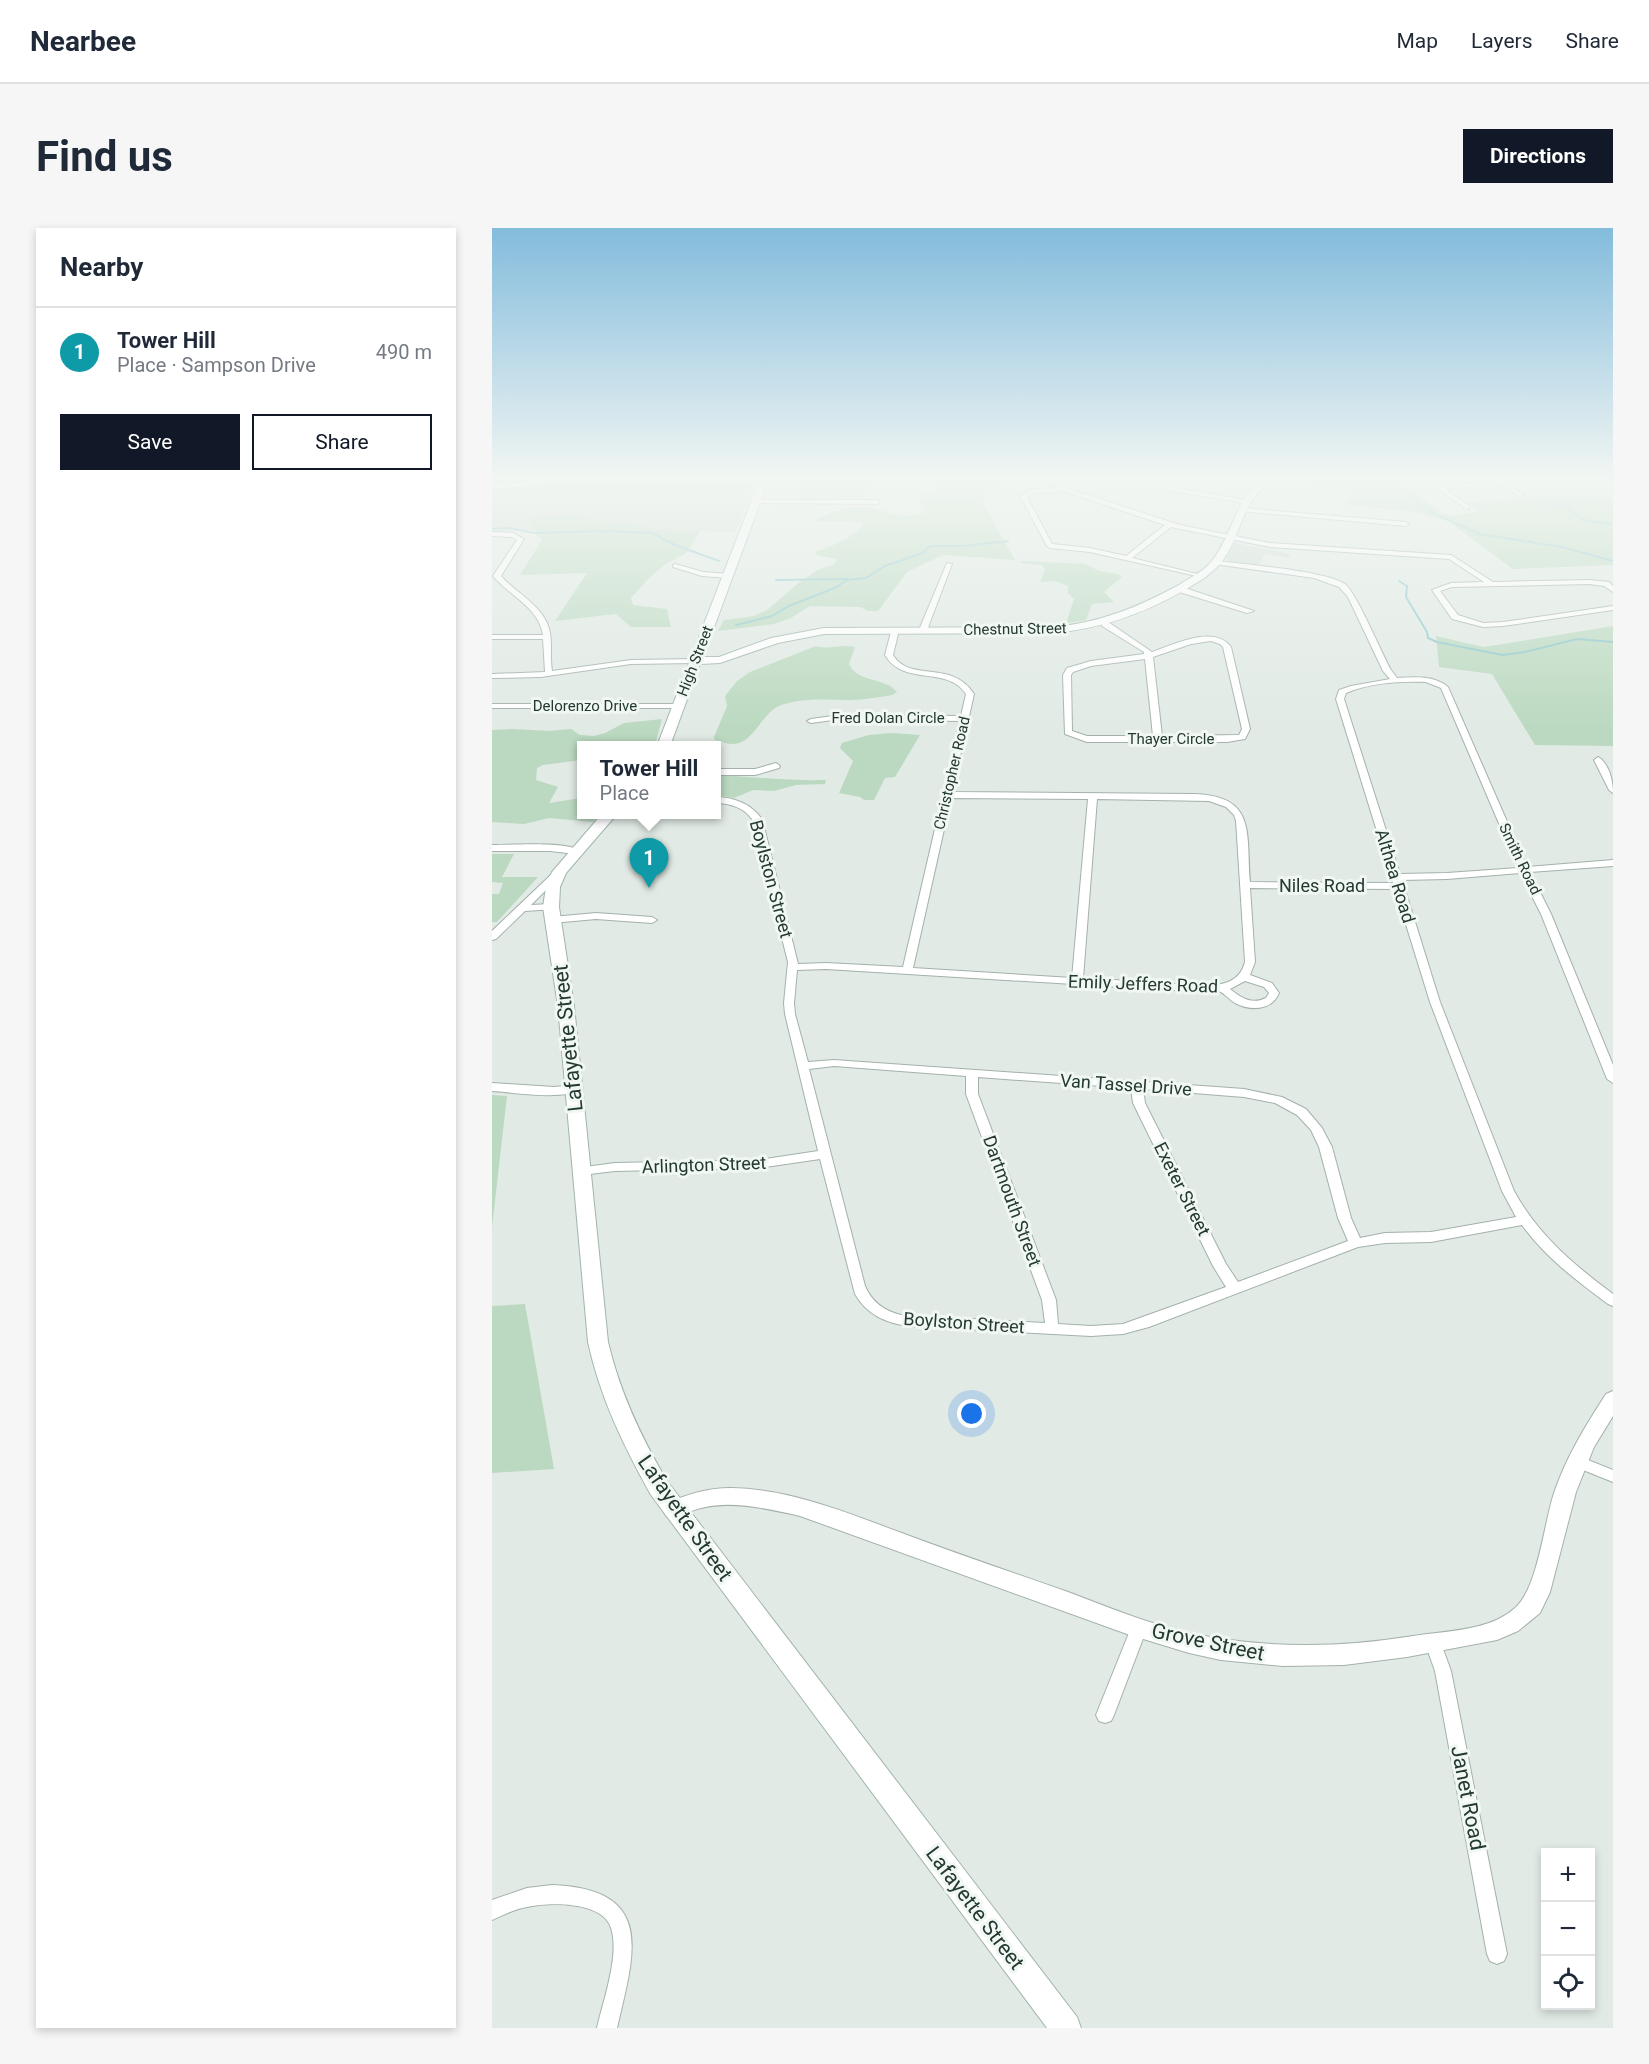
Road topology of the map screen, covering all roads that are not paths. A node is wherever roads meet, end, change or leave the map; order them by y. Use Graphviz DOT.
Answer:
graph roads {
  1 [pos="507,560"];
  2 [pos="734,560"];
  3 [pos="1131,560"];
  4 [pos="1218,560"];
  5 [pos="1459,560"];
  6 [pos="1216,563"];
  7 [pos="949,564"];
  8 [pos="675,566"];
  9 [pos="728,576"];
  10 [pos="1199,576"];
  11 [pos="1491,584"];
  12 [pos="1179,589"];
  13 [pos="1613,590"];
  14 [pos="1613,608"];
  15 [pos="1250,611"];
  16 [pos="1105,624"];
  17 [pos="895,630"];
  18 [pos="923,630"];
  19 [pos="492,637"];
  20 [pos="546,637"];
  21 [pos="1148,656"];
  22 [pos="695,661"];
  23 [pos="549,674"];
  24 [pos="492,676"];
  25 [pos="1396,682"];
  26 [pos="492,706"];
  27 [pos="679,706"];
  28 [pos="965,719"];
  29 [pos="811,722"];
  30 [pos="1158,739"];
  31 [pos="665,741"];
  32 [pos="1598,760"];
  33 [pos="776,766"];
  34 [pos="721,772"];
  35 [pos="1613,790"];
  36 [pos="947,795"];
  37 [pos="1093,796"];
  38 [pos="721,801"];
  39 [pos="605,819"];
  40 [pos="492,848"];
  41 [pos="576,851"];
  42 [pos="1613,863"];
  43 [pos="1525,871"];
  44 [pos="559,872"];
  45 [pos="1397,882"];
  46 [pos="1245,885"];
  47 [pos="520,909"];
  48 [pos="552,913"];
  49 [pos="652,920"];
  50 [pos="492,937"];
  51 [pos="794,968"];
  52 [pos="907,971"];
  53 [pos="1245,977"];
  54 [pos="1077,982"];
  55 [pos="1222,988"];
  56 [pos="803,1066"];
  57 [pos="972,1074"];
  58 [pos="1613,1079"];
  59 [pos="1136,1085"];
  60 [pos="492,1087"];
  61 [pos="574,1089"];
  62 [pos="825,1154"];
  63 [pos="581,1171"];
  64 [pos="1523,1220"];
  65 [pos="1356,1243"];
  66 [pos="1235,1289"];
  67 [pos="1613,1300"];
  68 [pos="1052,1329"];
  69 [pos="1613,1399"];
  70 [pos="1578,1462"];
  71 [pos="1613,1476"];
  72 [pos="674,1510"];
  73 [pos="1139,1628"];
  74 [pos="1433,1643"];
  75 [pos="1105,1715"];
  76 [pos="492,1910"];
  77 [pos="1497,1954"];
  78 [pos="608,2028"];
  79 [pos="1066,2028"];
  1 -- 20 [label="street"];
  2 -- 9 [label="main road, High Street"];
  3 -- 10 [label="street"];
  4 -- 6 [label="main road, Chestnut Street"];
  5 -- 11 [label="street"];
  6 -- 10 [label="main road, Chestnut Street"];
  6 -- 25 [label="street"];
  7 -- 18 [label="street"];
  8 -- 9 [label="street"];
  9 -- 22 [label="main road, High Street"];
  10 -- 12 [label="main road, Chestnut Street"];
  11 -- 13 [label="street"];
  11 -- 14 [label="street"];
  12 -- 15 [label="street"];
  12 -- 16 [label="main road, Chestnut Street"];
  16 -- 18 [label="main road, Chestnut Street"];
  16 -- 21 [label="street"];
  17 -- 18 [label="main road, Chestnut Street"];
  17 -- 22 [label="main road, Chestnut Street"];
  17 -- 28 [label="street, Christopher Road"];
  19 -- 20 [label="street"];
  20 -- 23 [label="street"];
  21 -- 30 [label="street"];
  21 -- 30 [label="street, Thayer Circle"];
  21 -- 30 [label="street, Thayer Circle"];
  22 -- 23 [label="street"];
  22 -- 27 [label="main road, High Street"];
  23 -- 24 [label="street"];
  25 -- 43 [label="street, Smith Road"];
  25 -- 45 [label="street, Althea Road"];
  26 -- 27 [label="street, Delorenzo Drive"];
  27 -- 31 [label="main road, High Street"];
  28 -- 29 [label="street, Fred Dolan Circle"];
  28 -- 36 [label="street, Christopher Road"];
  32 -- 35 [label="street"];
  33 -- 34 [label="street"];
  36 -- 37 [label="street, Emily Jeffers Road"];
  36 -- 52 [label="street, Christopher Road"];
  37 -- 46 [label="street, Emily Jeffers Road"];
  37 -- 54 [label="street"];
  38 -- 51 [label="street, Boylston Street"];
  39 -- 41 [label="main road"];
  40 -- 41 [label="street"];
  41 -- 44 [label="main road"];
  42 -- 43 [label="street, Niles Road"];
  43 -- 45 [label="street, Niles Road"];
  43 -- 58 [label="street, Smith Road"];
  44 -- 47 [label="street"];
  44 -- 48 [label="main road, Lafayette Street"];
  45 -- 46 [label="street, Niles Road"];
  45 -- 64 [label="street, Althea Road"];
  46 -- 53 [label="street, Emily Jeffers Road"];
  47 -- 48 [label="street"];
  47 -- 50 [label="street"];
  48 -- 49 [label="street"];
  48 -- 61 [label="main road, Lafayette Street"];
  51 -- 52 [label="street, Emily Jeffers Road"];
  51 -- 56 [label="street, Boylston Street"];
  52 -- 54 [label="street, Emily Jeffers Road"];
  53 -- 55 [label="street, Emily Jeffers Road"];
  53 -- 55 [label="street"];
  54 -- 55 [label="street, Emily Jeffers Road"];
  56 -- 57 [label="street, Van Tassel Drive"];
  56 -- 62 [label="street, Boylston Street"];
  57 -- 59 [label="street, Van Tassel Drive"];
  57 -- 68 [label="street, Dartmouth Street"];
  59 -- 65 [label="street, Van Tassel Drive"];
  59 -- 66 [label="street, Exeter Street"];
  60 -- 61 [label="street"];
  61 -- 63 [label="main road, Lafayette Street"];
  62 -- 63 [label="street, Arlington Street"];
  62 -- 68 [label="street, Boylston Street"];
  63 -- 72 [label="main road, Lafayette Street"];
  64 -- 65 [label="street, Boylston Street"];
  64 -- 67 [label="street, Althea Road"];
  65 -- 66 [label="street, Boylston Street"];
  66 -- 68 [label="street, Boylston Street"];
  69 -- 70 [label="street, Grove Street"];
  70 -- 71 [label="street"];
  70 -- 74 [label="street, Grove Street"];
  72 -- 73 [label="street, Grove Street"];
  72 -- 79 [label="main road, Lafayette Street"];
  73 -- 74 [label="street, Grove Street"];
  73 -- 75 [label="street"];
  74 -- 77 [label="street, Janet Road"];
  76 -- 78 [label="street"];
}
